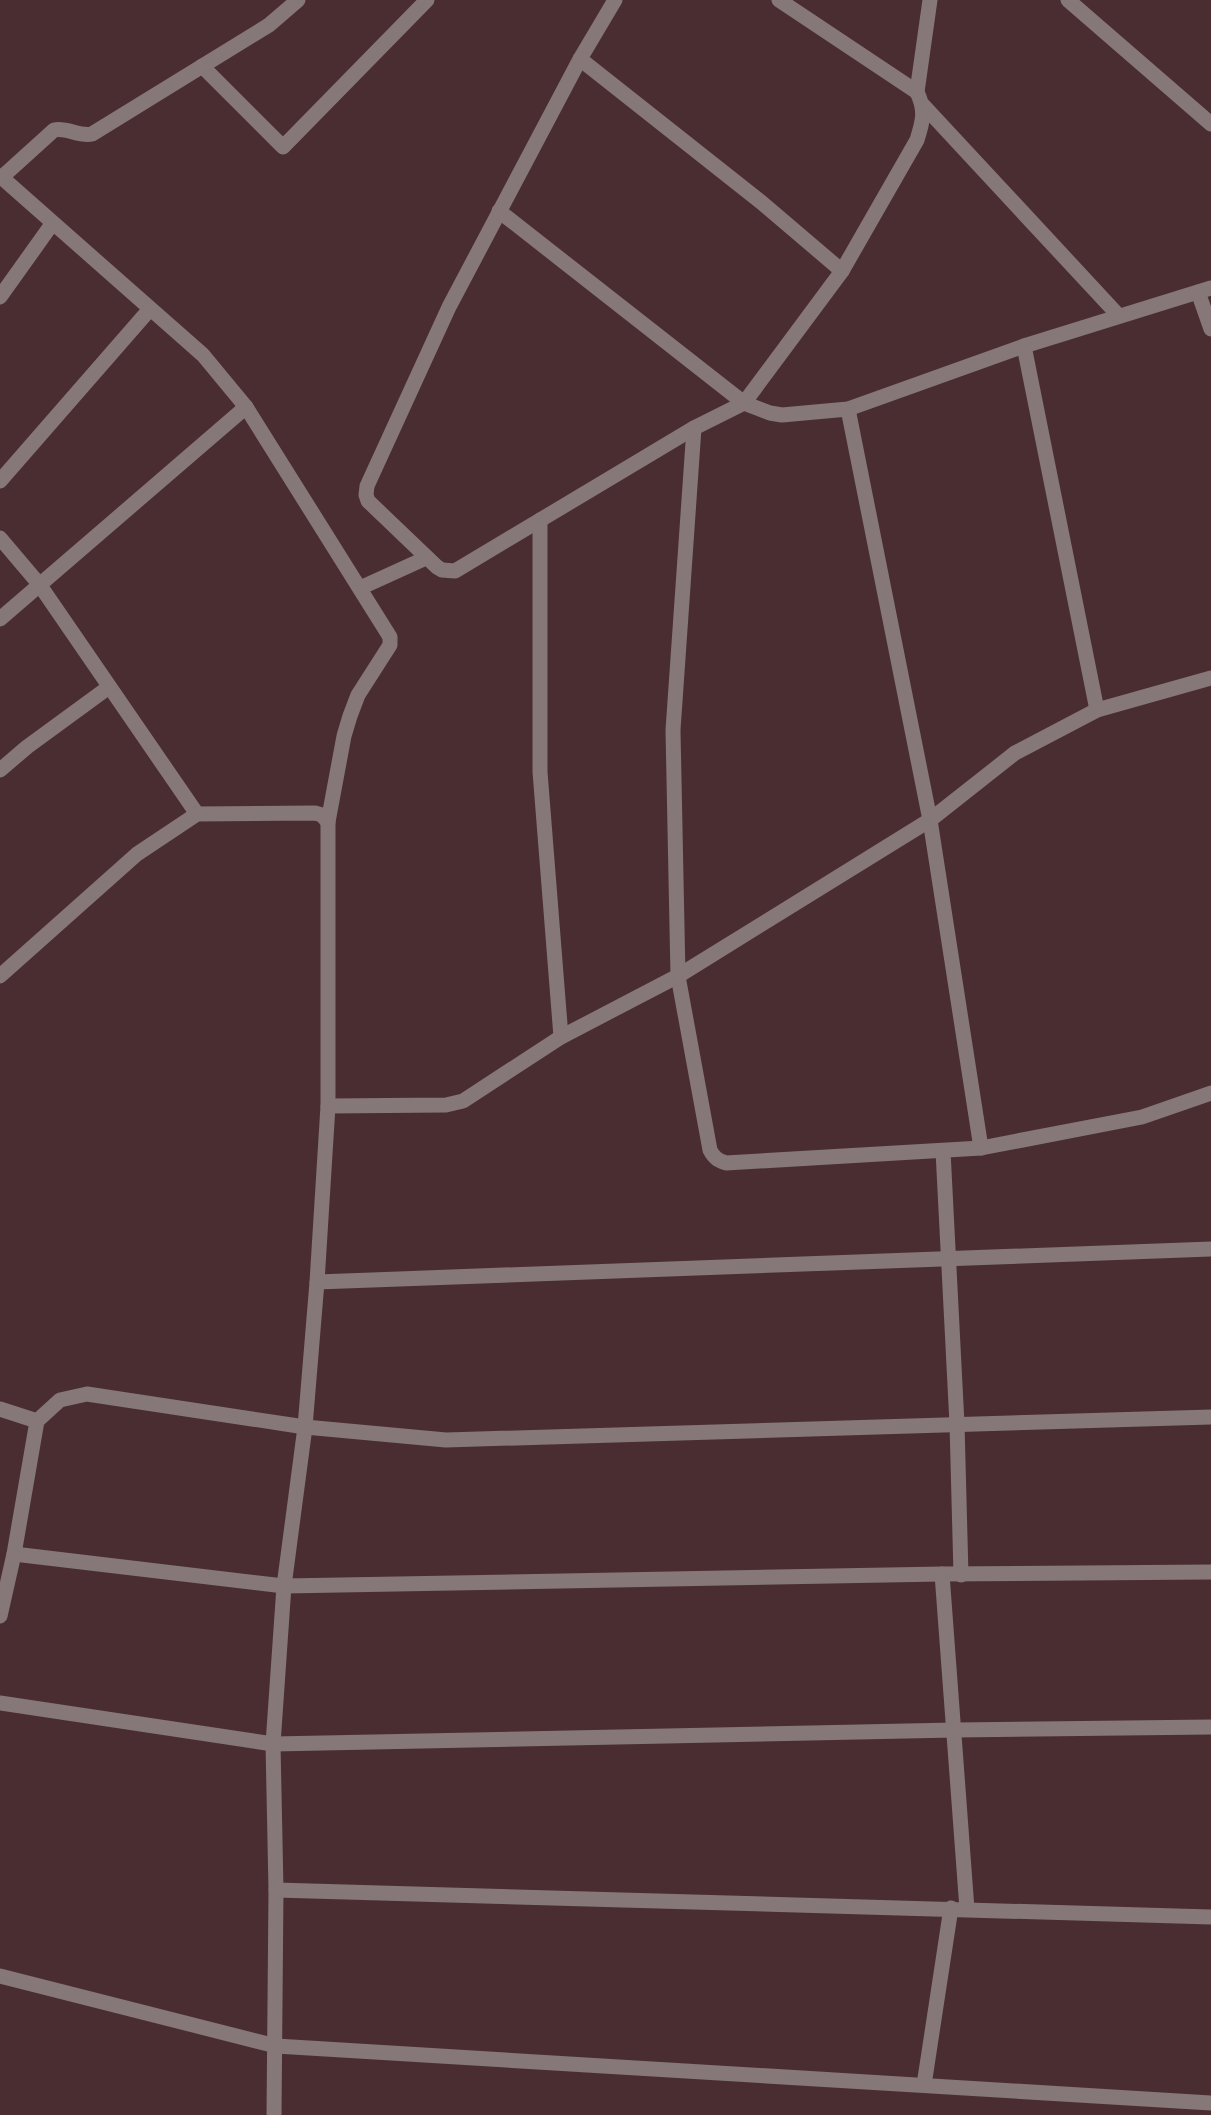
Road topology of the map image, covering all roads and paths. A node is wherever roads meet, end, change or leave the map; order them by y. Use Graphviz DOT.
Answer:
graph roads {
  1 [pos="298,0"];
  2 [pos="427,0"];
  3 [pos="615,0"];
  4 [pos="779,0"];
  5 [pos="930,0"];
  6 [pos="1068,0"];
  7 [pos="580,59"];
  8 [pos="202,66"];
  9 [pos="920,98"];
  10 [pos="1211,124"];
  11 [pos="1,177"];
  12 [pos="499,211"];
  13 [pos="52,224"];
  14 [pos="842,271"];
  15 [pos="1205,290"];
  16 [pos="0,297"];
  17 [pos="150,309"];
  18 [pos="1119,316"];
  19 [pos="1211,329"];
  20 [pos="1024,346"];
  21 [pos="744,403"];
  22 [pos="246,407"];
  23 [pos="848,409"];
  24 [pos="694,428"];
  25 [pos="0,481"];
  26 [pos="540,520"];
  27 [pos="0,538"];
  28 [pos="426,558"];
  29 [pos="39,584"];
  30 [pos="360,588"];
  31 [pos="0,619"];
  32 [pos="1211,678"];
  33 [pos="109,687"];
  34 [pos="1097,710"];
  35 [pos="0,770"];
  36 [pos="197,814"];
  37 [pos="930,820"];
  38 [pos="328,822"];
  39 [pos="0,976"];
  40 [pos="678,976"];
  41 [pos="561,1037"];
  42 [pos="1211,1093"];
  43 [pos="328,1106"];
  44 [pos="981,1149"];
  45 [pos="942,1151"];
  46 [pos="1211,1249"];
  47 [pos="949,1259"];
  48 [pos="317,1282"];
  49 [pos="0,1409"];
  50 [pos="1211,1417"];
  51 [pos="37,1421"];
  52 [pos="957,1424"];
  53 [pos="305,1427"];
  54 [pos="14,1554"];
  55 [pos="1211,1572"];
  56 [pos="942,1574"];
  57 [pos="961,1575"];
  58 [pos="284,1586"];
  59 [pos="0,1616"];
  60 [pos="0,1703"];
  61 [pos="1211,1727"];
  62 [pos="955,1730"];
  63 [pos="273,1744"];
  64 [pos="276,1890"];
  65 [pos="959,1908"];
  66 [pos="1211,1917"];
  67 [pos="0,1976"];
  68 [pos="276,2046"];
  69 [pos="924,2085"];
  70 [pos="1211,2103"];
  71 [pos="274,2115"];
  1 -- 8 [label="street"];
  2 -- 8 [label="street"];
  3 -- 7 [label="street"];
  4 -- 9 [label="street"];
  5 -- 9 [label="street"];
  6 -- 10 [label="street"];
  7 -- 12 [label="street"];
  7 -- 14 [label="street"];
  8 -- 11 [label="street"];
  9 -- 14 [label="street"];
  9 -- 18 [label="street"];
  11 -- 13 [label="street"];
  12 -- 21 [label="street"];
  12 -- 28 [label="street"];
  13 -- 16 [label="street"];
  13 -- 17 [label="street"];
  14 -- 21 [label="street"];
  15 -- 18 [label="street"];
  15 -- 19 [label="street"];
  17 -- 22 [label="street"];
  17 -- 25 [label="street"];
  18 -- 20 [label="street"];
  20 -- 23 [label="street"];
  20 -- 34 [label="street"];
  21 -- 23 [label="street"];
  21 -- 24 [label="street"];
  22 -- 29 [label="street"];
  22 -- 30 [label="street"];
  23 -- 37 [label="street"];
  24 -- 26 [label="street"];
  24 -- 40 [label="street"];
  26 -- 28 [label="street"];
  26 -- 41 [label="street"];
  27 -- 29 [label="street"];
  28 -- 30 [label="street"];
  29 -- 31 [label="street"];
  29 -- 33 [label="street"];
  30 -- 38 [label="street"];
  32 -- 34 [label="street"];
  33 -- 35 [label="street"];
  33 -- 36 [label="street"];
  34 -- 37 [label="street"];
  36 -- 38 [label="street"];
  36 -- 39 [label="street"];
  37 -- 40 [label="street"];
  37 -- 44 [label="street"];
  38 -- 43 [label="street"];
  40 -- 41 [label="street"];
  40 -- 45 [label="street"];
  41 -- 43 [label="street"];
  42 -- 44 [label="street"];
  43 -- 48 [label="street"];
  44 -- 45 [label="street"];
  45 -- 47 [label="street"];
  46 -- 47 [label="street"];
  47 -- 48 [label="street"];
  47 -- 52 [label="street"];
  48 -- 53 [label="street"];
  49 -- 51 [label="street"];
  50 -- 52 [label="street"];
  51 -- 53 [label="street"];
  51 -- 54 [label="street"];
  52 -- 53 [label="street"];
  52 -- 57 [label="street"];
  53 -- 58 [label="street"];
  54 -- 58 [label="street"];
  54 -- 59 [label="street"];
  55 -- 57 [label="street"];
  56 -- 57 [label="street"];
  56 -- 58 [label="street"];
  56 -- 62 [label="street"];
  58 -- 63 [label="street"];
  60 -- 63 [label="street"];
  61 -- 62 [label="street"];
  62 -- 63 [label="street"];
  62 -- 65 [label="street"];
  63 -- 64 [label="street"];
  64 -- 65 [label="street"];
  64 -- 68 [label="street"];
  65 -- 66 [label="street"];
  65 -- 69 [label="street"];
  67 -- 68 [label="street"];
  68 -- 69 [label="street"];
  68 -- 71 [label="street"];
  69 -- 70 [label="street"];
}
